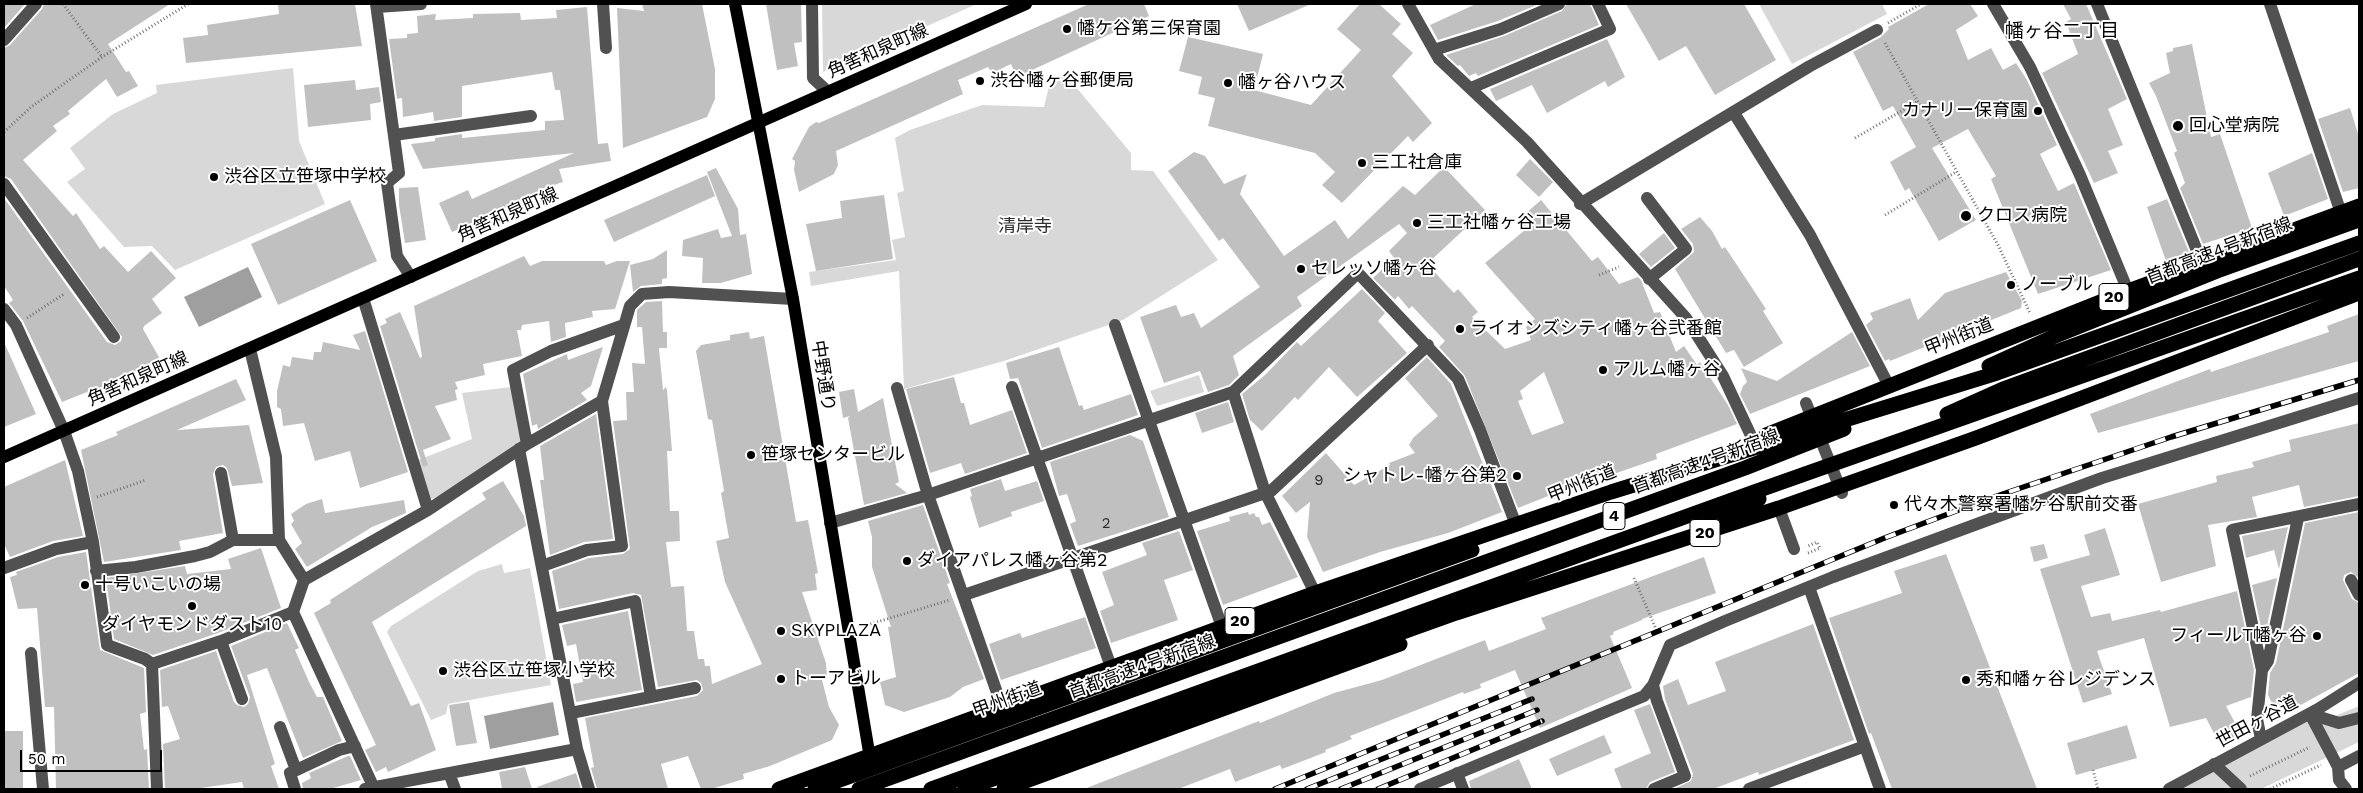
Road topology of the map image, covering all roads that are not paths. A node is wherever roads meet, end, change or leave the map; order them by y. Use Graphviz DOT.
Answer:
graph roads {
  1 [pos="36,4"];
  2 [pos="421,4"];
  3 [pos="603,4"];
  4 [pos="735,4"];
  5 [pos="812,4"];
  6 [pos="1026,4"];
  7 [pos="1408,4"];
  8 [pos="1559,4"];
  9 [pos="1598,4"];
  10 [pos="1993,4"];
  11 [pos="2097,4"];
  12 [pos="2270,4"];
  13 [pos="377,5"];
  14 [pos="1877,30"];
  15 [pos="4,40"];
  16 [pos="606,48"];
  17 [pos="1434,50"];
  18 [pos="1471,88"];
  19 [pos="828,92"];
  20 [pos="1734,113"];
  21 [pos="531,116"];
  22 [pos="760,123"];
  23 [pos="394,135"];
  24 [pos="4,184"];
  25 [pos="1647,198"];
  26 [pos="1580,204"];
  27 [pos="2359,206"];
  28 [pos="2341,213"];
  29 [pos="2359,220"];
  30 [pos="2359,243"];
  31 [pos="2359,259"];
  32 [pos="2202,263"];
  33 [pos="411,277"];
  34 [pos="2359,278"];
  35 [pos="1649,279"];
  36 [pos="2128,291"];
  37 [pos="2359,293"];
  38 [pos="363,298"];
  39 [pos="793,299"];
  40 [pos="4,309"];
  41 [pos="624,325"];
  42 [pos="1116,325"];
  43 [pos="114,337"];
  44 [pos="1428,345"];
  45 [pos="250,349"];
  46 [pos="1889,386"];
  47 [pos="897,388"];
  48 [pos="1012,388"];
  49 [pos="1233,392"];
  50 [pos="2359,398"];
  51 [pos="602,401"];
  52 [pos="1806,403"];
  53 [pos="1150,419"];
  54 [pos="64,431"];
  55 [pos="1754,440"];
  56 [pos="523,446"];
  57 [pos="4,457"];
  58 [pos="1037,457"];
  59 [pos="221,474"];
  60 [pos="1265,492"];
  61 [pos="1611,492"];
  62 [pos="1842,493"];
  63 [pos="928,495"];
  64 [pos="2359,504"];
  65 [pos="1779,508"];
  66 [pos="428,510"];
  67 [pos="2298,518"];
  68 [pos="1185,520"];
  69 [pos="830,523"];
  70 [pos="1516,525"];
  71 [pos="233,540"];
  72 [pos="279,540"];
  73 [pos="93,542"];
  74 [pos="1794,549"];
  75 [pos="1632,557"];
  76 [pos="1073,558"];
  77 [pos="542,566"];
  78 [pos="4,568"];
  79 [pos="96,571"];
  80 [pos="304,580"];
  81 [pos="2351,580"];
  82 [pos="1809,587"];
  83 [pos="1316,594"];
  84 [pos="964,595"];
  85 [pos="2359,596"];
  86 [pos="293,612"];
  87 [pos="552,619"];
  88 [pos="1222,627"];
  89 [pos="221,641"];
  90 [pos="31,653"];
  91 [pos="152,664"];
  92 [pos="1111,667"];
  93 [pos="2262,670"];
  94 [pos="2359,683"];
  95 [pos="1653,685"];
  96 [pos="695,688"];
  97 [pos="651,697"];
  98 [pos="242,698"];
  99 [pos="1002,707"];
  100 [pos="571,713"];
  101 [pos="2310,714"];
  102 [pos="2359,718"];
  103 [pos="280,727"];
  104 [pos="2261,739"];
  105 [pos="355,746"];
  106 [pos="1865,746"];
  107 [pos="577,749"];
  108 [pos="870,756"];
  109 [pos="2359,756"];
  110 [pos="2336,763"];
  111 [pos="2214,764"];
  112 [pos="296,770"];
  113 [pos="448,773"];
  114 [pos="1457,773"];
  115 [pos="2238,786"];
  116 [pos="369,788"];
  117 [pos="43,789"];
  118 [pos="157,789"];
  119 [pos="295,789"];
  120 [pos="455,789"];
  121 [pos="589,789"];
  122 [pos="779,789"];
  123 [pos="815,789"];
  124 [pos="859,789"];
  125 [pos="876,789"];
  126 [pos="931,789"];
  127 [pos="965,789"];
  128 [pos="1004,789"];
  129 [pos="1420,789"];
  130 [pos="1463,789"];
  131 [pos="1654,789"];
  132 [pos="1749,789"];
  133 [pos="1880,789"];
  134 [pos="2169,789"];
  135 [pos="2346,789"];
  1 -- 15 [label="street"];
  2 -- 13 [label="street"];
  3 -- 16 [label="street"];
  4 -- 22 [label="main road, 中野通り"];
  5 -- 19 [label="street"];
  6 -- 19 [label="main road, 角筈和泉町線"];
  7 -- 17 [label="street"];
  8 -- 17 [label="street"];
  9 -- 18 [label="street"];
  10 -- 36 [label="street"];
  11 -- 32 [label="street"];
  12 -- 28 [label="street"];
  13 -- 23 [label="street"];
  14 -- 20 [label="street"];
  17 -- 18 [label="street"];
  18 -- 26 [label="street"];
  19 -- 22 [label="main road, 角筈和泉町線"];
  20 -- 26 [label="street"];
  20 -- 46 [label="street"];
  21 -- 23 [label="street"];
  22 -- 33 [label="main road, 角筈和泉町線"];
  22 -- 39 [label="main road, 中野通り"];
  23 -- 33 [label="street"];
  24 -- 43 [label="street"];
  25 -- 35 [label="street"];
  26 -- 35 [label="street"];
  27 -- 28 [label="highway, 甲州街道 / 20"];
  28 -- 32 [label="highway, 甲州街道 / 20"];
  29 -- 124 [label="highway, 首都高速4号新宿線 / 4"];
  30 -- 61 [label="highway"];
  31 -- 75 [label="highway"];
  32 -- 36 [label="highway, 甲州街道 / 20"];
  33 -- 38 [label="main road, 角筈和泉町線"];
  34 -- 126 [label="highway, 4"];
  35 -- 55 [label="street"];
  36 -- 46 [label="highway, 甲州街道 / 20"];
  37 -- 65 [label="highway, 20"];
  38 -- 45 [label="main road, 角筈和泉町線"];
  38 -- 66 [label="street"];
  39 -- 41 [label="street"];
  39 -- 69 [label="main road, 中野通り"];
  40 -- 54 [label="street"];
  41 -- 51 [label="street"];
  41 -- 56 [label="street"];
  42 -- 53 [label="street"];
  44 -- 49 [label="street"];
  44 -- 60 [label="street"];
  44 -- 70 [label="street"];
  45 -- 54 [label="main road, 角筈和泉町線"];
  45 -- 72 [label="street"];
  46 -- 55 [label="highway, 甲州街道 / 20"];
  47 -- 63 [label="street"];
  48 -- 58 [label="street"];
  49 -- 53 [label="street"];
  49 -- 60 [label="street"];
  50 -- 82 [label="street"];
  51 -- 56 [label="street"];
  51 -- 77 [label="street"];
  52 -- 62 [label="street"];
  53 -- 58 [label="street"];
  53 -- 68 [label="street"];
  54 -- 57 [label="main road, 角筈和泉町線"];
  54 -- 73 [label="street"];
  55 -- 61 [label="highway, 甲州街道 / 20"];
  56 -- 66 [label="street"];
  56 -- 77 [label="street"];
  58 -- 63 [label="street"];
  58 -- 76 [label="street"];
  59 -- 71 [label="street"];
  60 -- 68 [label="street"];
  60 -- 83 [label="street"];
  61 -- 70 [label="highway, 20"];
  61 -- 123 [label="highway, 甲州街道 / 20"];
  63 -- 69 [label="street"];
  63 -- 84 [label="street"];
  64 -- 67 [label="street"];
  65 -- 74 [label="street"];
  65 -- 75 [label="highway, 20"];
  66 -- 80 [label="street"];
  67 -- 93 [label="street"];
  67 -- 93 [label="street"];
  68 -- 76 [label="street"];
  68 -- 88 [label="street"];
  69 -- 108 [label="main road, 中野通り"];
  70 -- 83 [label="highway, 20"];
  71 -- 72 [label="street"];
  71 -- 79 [label="street"];
  72 -- 80 [label="street"];
  73 -- 78 [label="street"];
  73 -- 79 [label="street"];
  75 -- 127 [label="highway, 20"];
  75 -- 128 [label="highway, 20"];
  76 -- 84 [label="street"];
  76 -- 92 [label="street"];
  77 -- 87 [label="street"];
  79 -- 91 [label="street"];
  80 -- 86 [label="street"];
  81 -- 85 [label="street"];
  82 -- 95 [label="street"];
  82 -- 106 [label="street"];
  83 -- 88 [label="highway, 20"];
  84 -- 99 [label="street"];
  86 -- 89 [label="street"];
  86 -- 105 [label="street"];
  87 -- 97 [label="street"];
  87 -- 100 [label="street"];
  88 -- 92 [label="highway, 20"];
  89 -- 91 [label="street"];
  89 -- 98 [label="street"];
  90 -- 117 [label="street"];
  91 -- 118 [label="street"];
  92 -- 99 [label="highway, 20"];
  93 -- 104 [label="street"];
  94 -- 101 [label="street, 世田ヶ谷道"];
  95 -- 114 [label="street"];
  95 -- 131 [label="street"];
  96 -- 97 [label="street"];
  97 -- 100 [label="street"];
  99 -- 108 [label="highway, 20"];
  100 -- 107 [label="street"];
  101 -- 102 [label="street"];
  101 -- 104 [label="street, 世田ヶ谷道"];
  101 -- 110 [label="street"];
  103 -- 112 [label="street"];
  104 -- 111 [label="street, 世田ヶ谷道"];
  105 -- 112 [label="street"];
  105 -- 116 [label="street"];
  106 -- 132 [label="street"];
  106 -- 133 [label="street"];
  107 -- 113 [label="street"];
  107 -- 121 [label="street"];
  108 -- 122 [label="highway, 20"];
  108 -- 125 [label="main road, 中野通り"];
  109 -- 110 [label="street"];
  110 -- 135 [label="street"];
  111 -- 115 [label="street"];
  111 -- 134 [label="street, 世田ヶ谷道"];
  112 -- 119 [label="street"];
  113 -- 116 [label="street"];
  113 -- 120 [label="street"];
  114 -- 129 [label="street"];
  114 -- 130 [label="street"];
}
